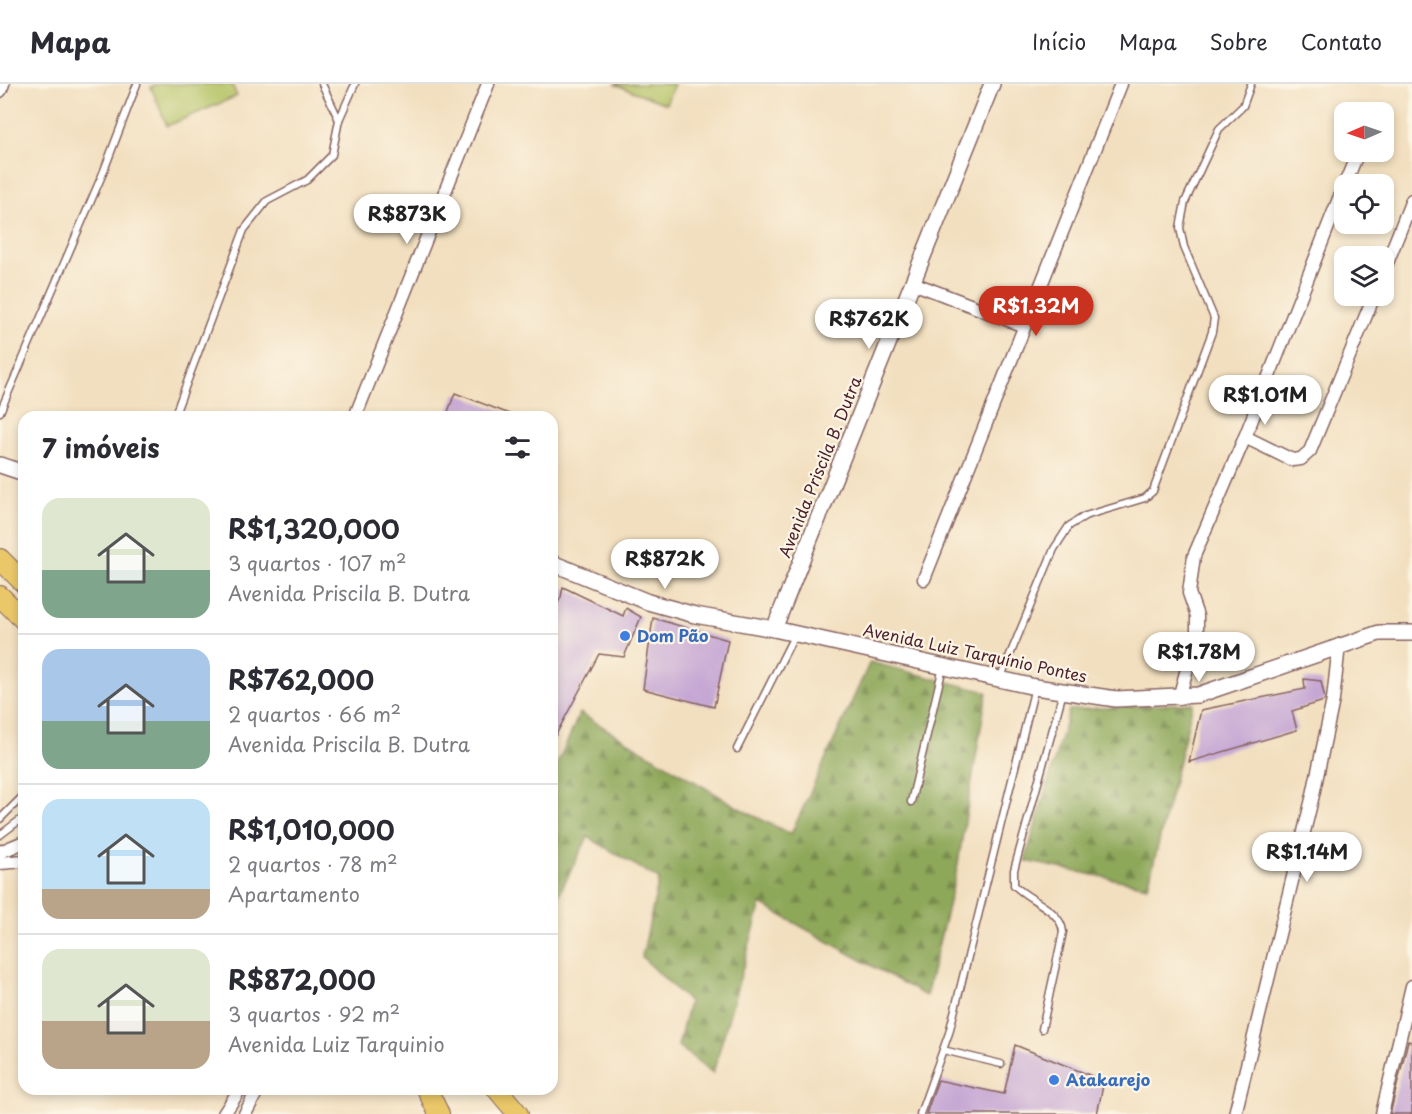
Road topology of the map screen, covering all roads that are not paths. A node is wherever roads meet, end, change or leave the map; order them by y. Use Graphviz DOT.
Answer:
graph roads {
  1 [pos="3,84"];
  2 [pos="137,84"];
  3 [pos="322,84"];
  4 [pos="355,84"];
  5 [pos="488,84"];
  6 [pos="992,84"];
  7 [pos="1121,84"];
  8 [pos="1251,84"];
  9 [pos="0,91"];
  10 [pos="339,120"];
  11 [pos="1412,200"];
  12 [pos="1334,210"];
  13 [pos="1394,246"];
  14 [pos="913,283"];
  15 [pos="1370,306"];
  16 [pos="1024,326"];
  17 [pos="176,411"];
  18 [pos="357,411"];
  19 [pos="0,412"];
  20 [pos="1245,437"];
  21 [pos="0,465"];
  22 [pos="18,471"];
  23 [pos="2,561"];
  24 [pos="558,565"];
  25 [pos="18,570"];
  26 [pos="18,578"];
  27 [pos="924,579"];
  28 [pos="0,596"];
  29 [pos="18,614"];
  30 [pos="774,629"];
  31 [pos="795,633"];
  32 [pos="1412,633"];
  33 [pos="1339,645"];
  34 [pos="943,667"];
  35 [pos="1000,680"];
  36 [pos="1035,687"];
  37 [pos="1064,692"];
  38 [pos="1179,698"];
  39 [pos="737,748"];
  40 [pos="18,801"];
  41 [pos="911,802"];
  42 [pos="0,819"];
  43 [pos="18,822"];
  44 [pos="0,835"];
  45 [pos="18,847"];
  46 [pos="0,852"];
  47 [pos="18,861"];
  48 [pos="0,862"];
  49 [pos="1412,989"];
  50 [pos="1042,1029"];
  51 [pos="943,1050"];
  52 [pos="1001,1065"];
  53 [pos="236,1095"];
  54 [pos="244,1095"];
  55 [pos="255,1095"];
  56 [pos="431,1095"];
  57 [pos="502,1095"];
  58 [pos="252,1101"];
  59 [pos="224,1114"];
  60 [pos="245,1114"];
  61 [pos="439,1114"];
  62 [pos="518,1114"];
  63 [pos="920,1114"];
  64 [pos="1235,1114"];
  65 [pos="1382,1114"];
  1 -- 9 [label="street"];
  2 -- 19 [label="lane"];
  3 -- 10 [label="lane"];
  4 -- 10 [label="lane"];
  5 -- 18 [label="street"];
  6 -- 14 [label="street, Avenida Priscila B. Dutra"];
  7 -- 16 [label="street"];
  8 -- 35 [label="lane"];
  10 -- 17 [label="lane"];
  11 -- 13 [label="street"];
  12 -- 20 [label="street"];
  14 -- 16 [label="street"];
  14 -- 30 [label="street, Avenida Priscila B. Dutra"];
  15 -- 20 [label="street"];
  16 -- 27 [label="street"];
  20 -- 38 [label="street"];
  21 -- 22 [label="street"];
  23 -- 25 [label="street"];
  23 -- 26 [label="highway"];
  24 -- 30 [label="street, Avenida Luiz Tarquínio Pontes"];
  28 -- 29 [label="highway"];
  30 -- 31 [label="street, Avenida Luiz Tarquínio Pontes"];
  31 -- 34 [label="street, Avenida Luiz Tarquínio Pontes"];
  31 -- 39 [label="lane"];
  32 -- 33 [label="street, Avenida Luiz Tarquínio Pontes"];
  33 -- 38 [label="street, Avenida Luiz Tarquínio Pontes"];
  33 -- 64 [label="street"];
  34 -- 35 [label="street, Avenida Luiz Tarquínio Pontes"];
  34 -- 41 [label="lane"];
  35 -- 36 [label="street, Avenida Luiz Tarquínio Pontes"];
  36 -- 37 [label="street, Avenida Luiz Tarquínio Pontes"];
  36 -- 51 [label="lane"];
  37 -- 38 [label="street, Avenida Luiz Tarquínio Pontes"];
  37 -- 50 [label="lane"];
  40 -- 42 [label="lane"];
  43 -- 44 [label="lane"];
  45 -- 46 [label="street"];
  47 -- 48 [label="street"];
  49 -- 65 [label="street"];
  51 -- 52 [label="lane"];
  51 -- 63 [label="lane"];
  53 -- 59 [label="street"];
  54 -- 58 [label="street"];
  55 -- 58 [label="street"];
  56 -- 61 [label="highway"];
  57 -- 62 [label="highway"];
  58 -- 60 [label="street"];
}
